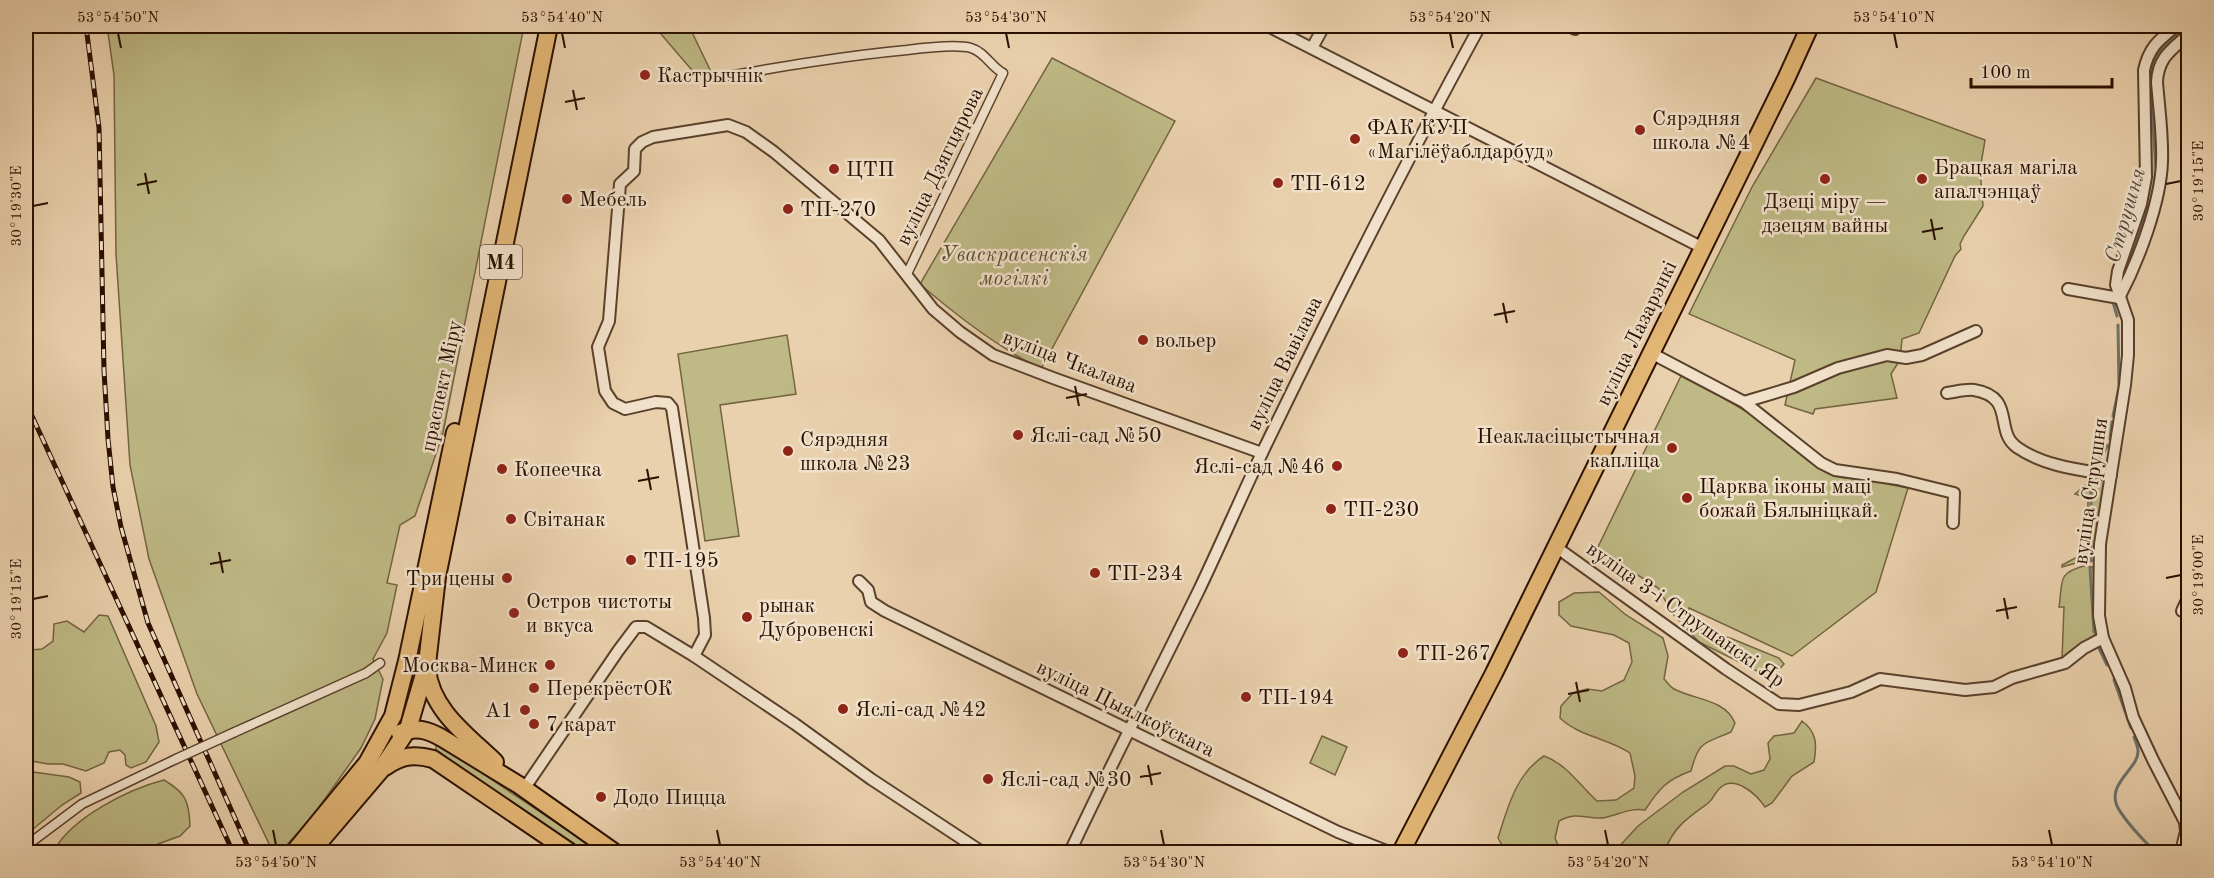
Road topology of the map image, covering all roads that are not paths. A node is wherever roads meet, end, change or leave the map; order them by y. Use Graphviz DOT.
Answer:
graph roads {
  1 [pos="538,26"];
  2 [pos="549,26"];
  3 [pos="1268,26"];
  4 [pos="1324,26"];
  5 [pos="1480,26"];
  6 [pos="1810,26"];
  7 [pos="2176,26"];
  8 [pos="2188,35"];
  9 [pos="1312,48"];
  10 [pos="716,78"];
  11 [pos="1434,109"];
  12 [pos="1703,248"];
  13 [pos="907,274"];
  14 [pos="2068,289"];
  15 [pos="2119,298"];
  16 [pos="1976,331"];
  17 [pos="1651,352"];
  18 [pos="1947,393"];
  19 [pos="1744,402"];
  20 [pos="1262,453"];
  21 [pos="2111,475"];
  22 [pos="1953,523"];
  23 [pos="1556,547"];
  24 [pos="859,581"];
  25 [pos="2188,598"];
  26 [pos="2182,611"];
  27 [pos="2103,638"];
  28 [pos="694,657"];
  29 [pos="407,661"];
  30 [pos="380,663"];
  31 [pos="427,664"];
  32 [pos="408,729"];
  33 [pos="1128,729"];
  34 [pos="442,738"];
  35 [pos="434,759"];
  36 [pos="374,762"];
  37 [pos="521,787"];
  38 [pos="2187,832"];
  39 [pos="317,835"];
  40 [pos="26,846"];
  41 [pos="294,852"];
  42 [pos="311,852"];
  43 [pos="570,852"];
  44 [pos="614,852"];
  45 [pos="982,852"];
  46 [pos="1070,852"];
  47 [pos="1389,852"];
  48 [pos="1401,852"];
  49 [pos="2181,852"];
  1 -- 29 [label="main road, праспект Міру / М4"];
  2 -- 31 [label="main road, праспект Міру / М4"];
  3 -- 9 [label="street"];
  4 -- 9 [label="street"];
  5 -- 11 [label="street, вуліца Вавілава"];
  6 -- 12 [label="main road, вуліца Лазарэнкі"];
  7 -- 15 [label="street, вуліца Струшня"];
  8 -- 15 [label="street"];
  9 -- 11 [label="street"];
  10 -- 13 [label="street, вуліца Дзягцярова"];
  11 -- 12 [label="street"];
  11 -- 20 [label="street, вуліца Вавілава"];
  12 -- 17 [label="main road, вуліца Лазарэнкі"];
  13 -- 20 [label="street, вуліца Чкалава"];
  13 -- 28 [label="street, вуліца Чкалава"];
  14 -- 15 [label="street"];
  15 -- 21 [label="street, вуліца Струшня"];
  16 -- 19 [label="street"];
  17 -- 19 [label="street"];
  17 -- 23 [label="main road, вуліца Лазарэнкі"];
  18 -- 21 [label="street"];
  19 -- 22 [label="street"];
  20 -- 33 [label="street, вуліца Вавілава"];
  21 -- 27 [label="street, вуліца Струшня"];
  23 -- 27 [label="street, вуліца 3-і Струшанскі Яр"];
  23 -- 48 [label="main road, вуліца Лазарэнкі"];
  24 -- 33 [label="street, вуліца Цыялкоўскага"];
  25 -- 26 [label="street"];
  27 -- 38 [label="street, вуліца Струшня"];
  28 -- 37 [label="street"];
  28 -- 45 [label="street"];
  29 -- 32 [label="main road"];
  29 -- 36 [label="main road, праспект Міру / М4"];
  30 -- 40 [label="street, bridge"];
  31 -- 32 [label="main road, праспект Міру / М4"];
  31 -- 37 [label="main road"];
  32 -- 34 [label="main road"];
  32 -- 35 [label="main road"];
  32 -- 36 [label="main road, праспект Міру / М4"];
  33 -- 46 [label="street, вуліца Вавілава"];
  33 -- 47 [label="street, вуліца Цыялкоўскага"];
  34 -- 35 [label="main road"];
  34 -- 37 [label="main road"];
  35 -- 36 [label="main road"];
  35 -- 43 [label="main road"];
  36 -- 39 [label="main road, М4"];
  37 -- 44 [label="main road"];
  38 -- 49 [label="street, вуліца Струшня"];
  39 -- 41 [label="main road, М4"];
  39 -- 42 [label="main road, М4"];
}
